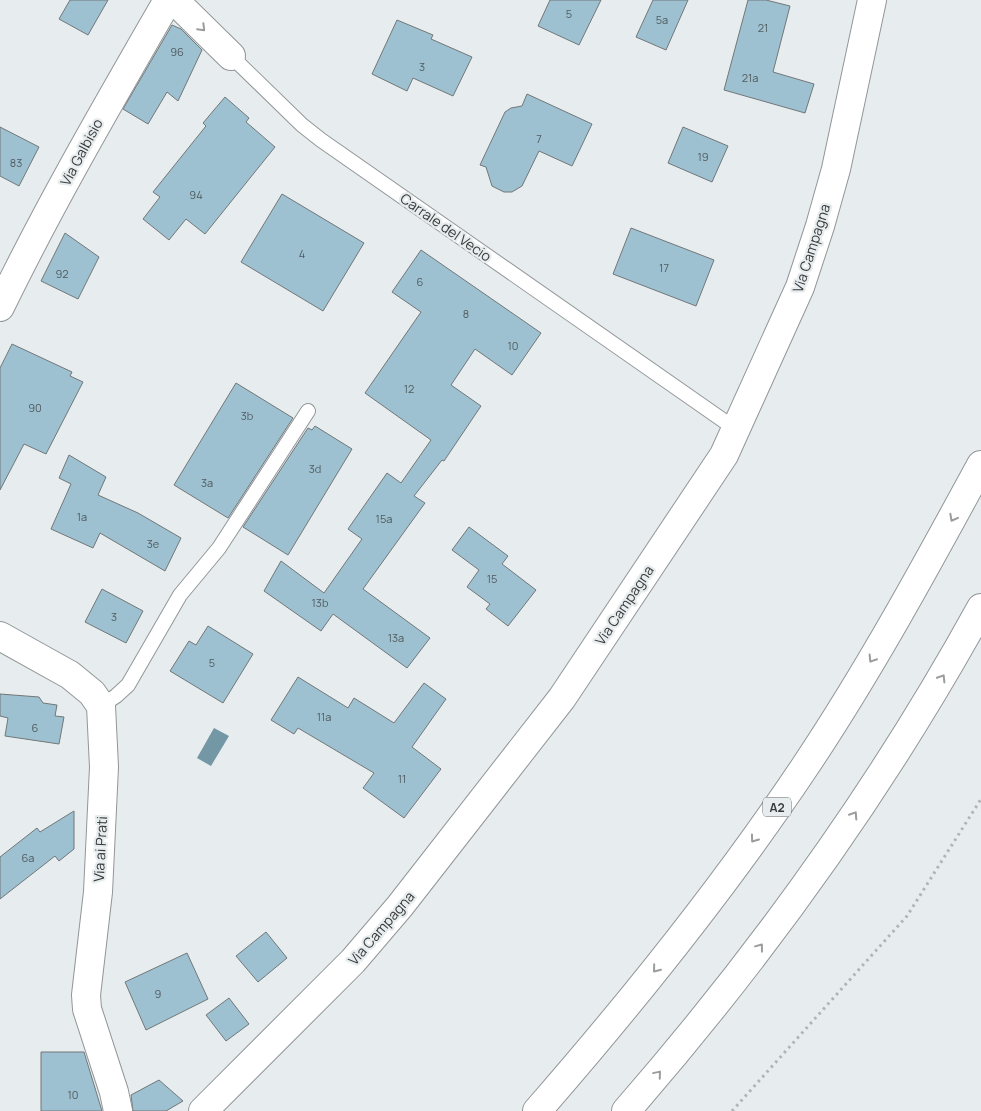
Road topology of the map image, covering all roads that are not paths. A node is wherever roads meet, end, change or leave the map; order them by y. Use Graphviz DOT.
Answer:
graph roads {
  1 [pos="168,0"];
  2 [pos="174,0"];
  3 [pos="872,0"];
  4 [pos="231,56"];
  5 [pos="0,307"];
  6 [pos="308,411"];
  7 [pos="737,430"];
  8 [pos="979,467"];
  9 [pos="981,608"];
  10 [pos="0,636"];
  11 [pos="101,706"];
  12 [pos="118,1111"];
  13 [pos="203,1111"];
  14 [pos="537,1111"];
  15 [pos="626,1111"];
  1 -- 5 [label="main road, Via Galbisio"];
  2 -- 4 [label="main road, Carrale del Vecio, one-way"];
  3 -- 7 [label="main road, Via Campagna"];
  4 -- 7 [label="lane, Carrale del Vecio"];
  6 -- 11 [label="lane"];
  7 -- 13 [label="main road, Via Campagna"];
  8 -- 14 [label="main road, A2, one-way"];
  15 -- 9 [label="main road, one-way"];
  10 -- 11 [label="main road"];
  11 -- 12 [label="main road, Via ai Prati"];
}
